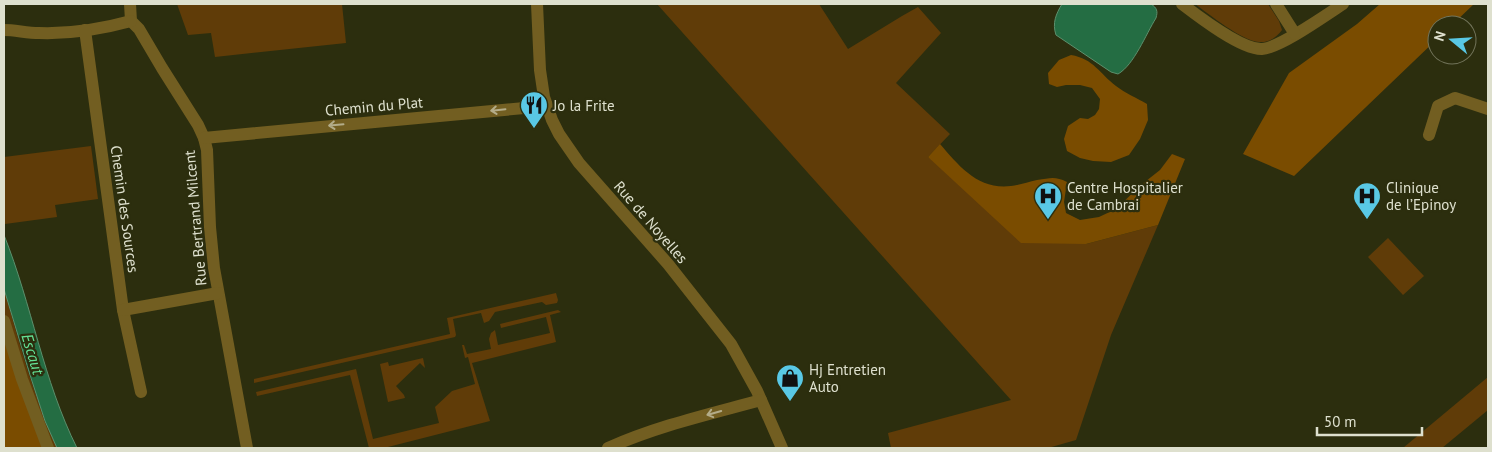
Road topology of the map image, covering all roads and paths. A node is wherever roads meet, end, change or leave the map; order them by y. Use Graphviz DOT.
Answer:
graph roads {
  1 [pos="130,4"];
  2 [pos="537,4"];
  3 [pos="1182,4"];
  4 [pos="1276,4"];
  5 [pos="1343,4"];
  6 [pos="131,21"];
  7 [pos="4,30"];
  8 [pos="85,30"];
  9 [pos="1295,34"];
  10 [pos="546,106"];
  11 [pos="1488,110"];
  12 [pos="1429,135"];
  13 [pos="204,138"];
  14 [pos="218,293"];
  15 [pos="123,310"];
  16 [pos="4,322"];
  17 [pos="142,392"];
  18 [pos="761,400"];
  19 [pos="48,448"];
  20 [pos="247,448"];
  21 [pos="608,448"];
  22 [pos="782,448"];
  1 -- 6 [label="street"];
  2 -- 10 [label="street, Rue de Noyelles"];
  3 -- 9 [label="street"];
  4 -- 9 [label="street"];
  5 -- 9 [label="street"];
  6 -- 8 [label="street"];
  6 -- 13 [label="street, Rue Bertrand Milcent"];
  7 -- 8 [label="street"];
  8 -- 15 [label="street, Chemin des Sources"];
  10 -- 13 [label="street, Chemin du Plat, one-way"];
  10 -- 18 [label="street, Rue de Noyelles"];
  11 -- 12 [label="street"];
  13 -- 14 [label="street, Rue Bertrand Milcent"];
  14 -- 15 [label="street"];
  14 -- 20 [label="street, Rue Bertrand Milcent"];
  15 -- 17 [label="street, Chemin des Sources"];
  16 -- 19 [label="street"];
  18 -- 21 [label="street, one-way"];
  18 -- 22 [label="street, Rue de Noyelles"];
}
